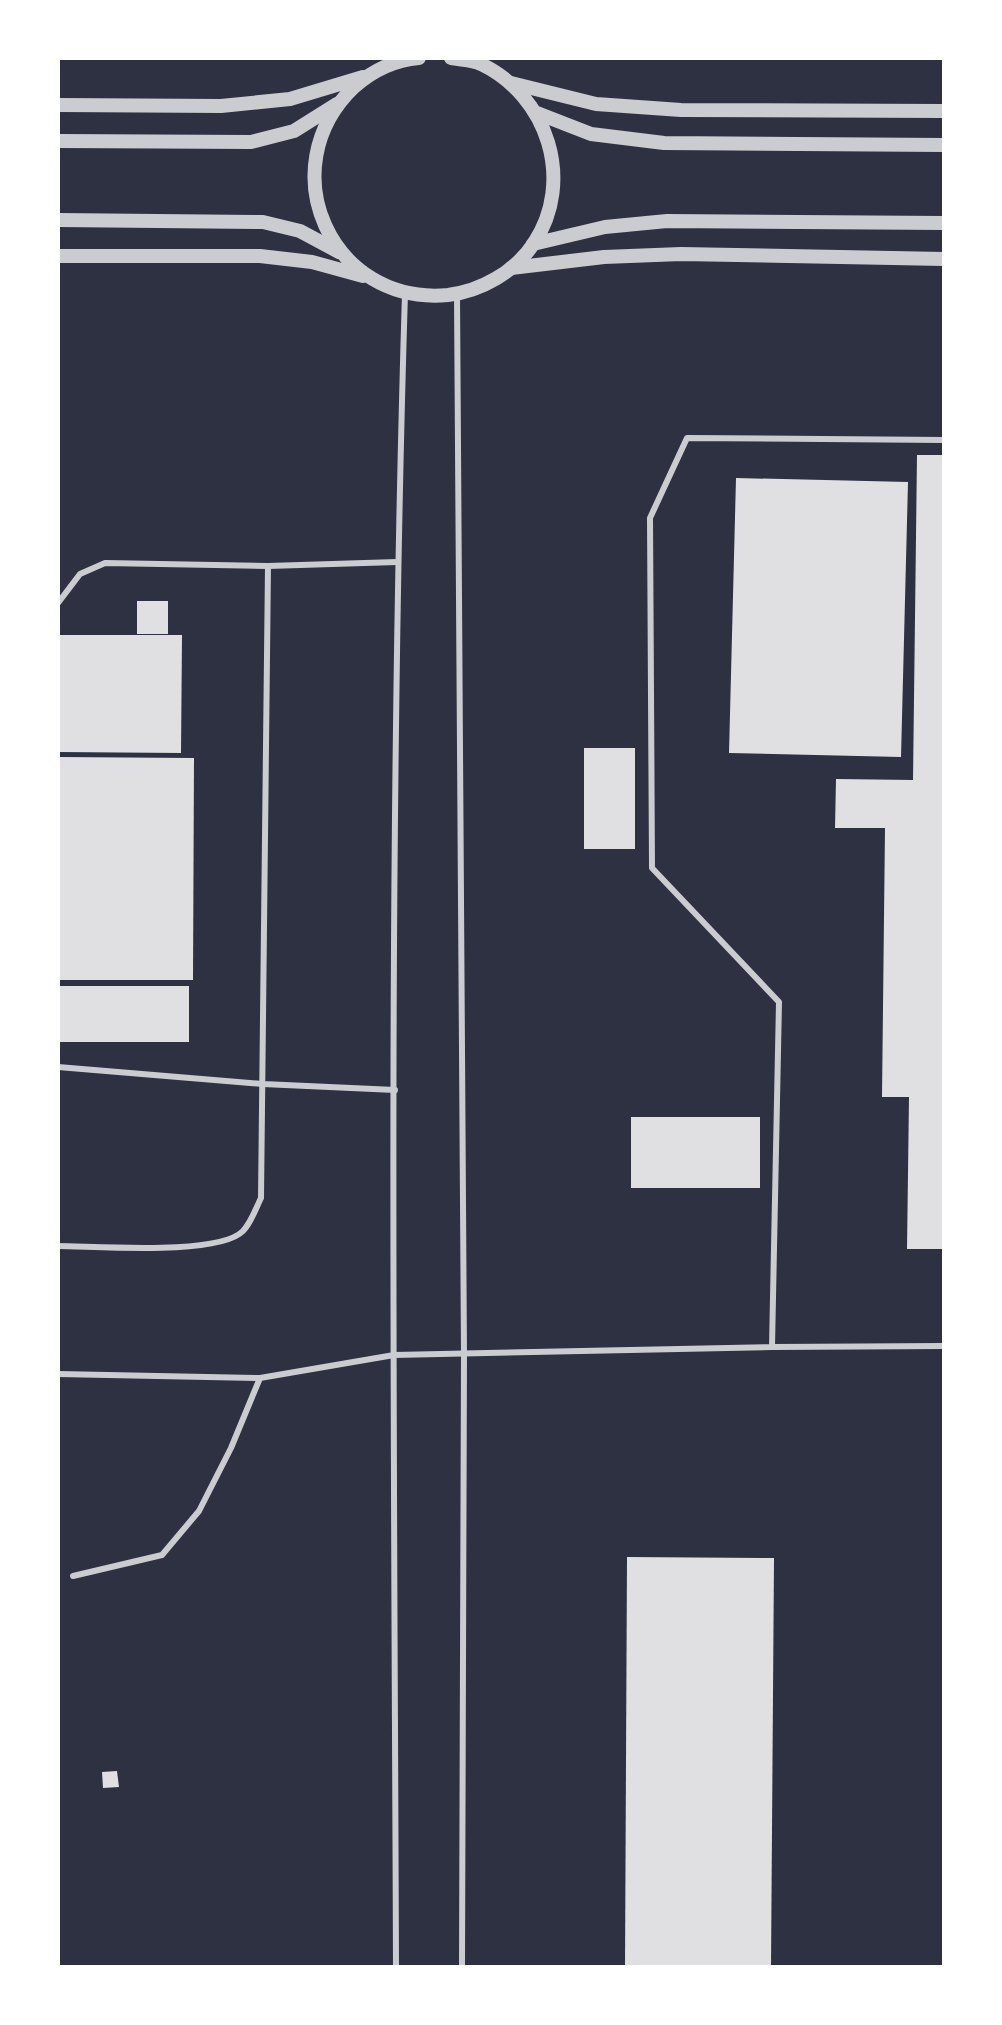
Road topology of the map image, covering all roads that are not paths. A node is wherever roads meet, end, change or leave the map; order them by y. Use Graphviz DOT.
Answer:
graph roads {
  1 [pos="409,58"];
  2 [pos="451,58"];
  3 [pos="479,60"];
  4 [pos="367,76"];
  5 [pos="510,82"];
  6 [pos="337,104"];
  7 [pos="58,105"];
  8 [pos="944,111"];
  9 [pos="537,113"];
  10 [pos="58,141"];
  11 [pos="944,145"];
  12 [pos="58,220"];
  13 [pos="944,223"];
  14 [pos="533,244"];
  15 [pos="342,254"];
  16 [pos="58,256"];
  17 [pos="944,259"];
  18 [pos="511,268"];
  19 [pos="371,278"];
  20 [pos="405,293"];
  21 [pos="457,294"];
  22 [pos="944,440"];
  23 [pos="397,562"];
  24 [pos="268,566"];
  25 [pos="58,603"];
  26 [pos="58,1067"];
  27 [pos="263,1084"];
  28 [pos="395,1090"];
  29 [pos="58,1246"];
  30 [pos="944,1346"];
  31 [pos="772,1347"];
  32 [pos="464,1354"];
  33 [pos="394,1355"];
  34 [pos="58,1374"];
  35 [pos="260,1378"];
  36 [pos="73,1576"];
  37 [pos="396,1967"];
  38 [pos="462,1967"];
  1 -- 4 [label="street"];
  2 -- 3 [label="street"];
  3 -- 5 [label="street"];
  4 -- 6 [label="street"];
  4 -- 7 [label="street"];
  5 -- 8 [label="street"];
  5 -- 9 [label="street"];
  6 -- 10 [label="street"];
  6 -- 15 [label="street"];
  9 -- 11 [label="street"];
  9 -- 14 [label="street"];
  12 -- 15 [label="street"];
  13 -- 14 [label="street"];
  14 -- 18 [label="street"];
  15 -- 19 [label="street"];
  16 -- 19 [label="street"];
  17 -- 18 [label="street"];
  18 -- 21 [label="street"];
  19 -- 20 [label="street"];
  20 -- 21 [label="street"];
  20 -- 23 [label="lane"];
  21 -- 32 [label="lane"];
  22 -- 31 [label="lane"];
  23 -- 24 [label="lane"];
  23 -- 28 [label="lane"];
  24 -- 25 [label="lane"];
  24 -- 27 [label="lane"];
  26 -- 27 [label="lane"];
  27 -- 28 [label="lane"];
  27 -- 29 [label="lane"];
  28 -- 33 [label="lane"];
  30 -- 31 [label="lane"];
  31 -- 32 [label="lane"];
  32 -- 33 [label="lane"];
  32 -- 38 [label="lane"];
  33 -- 35 [label="lane"];
  33 -- 37 [label="lane"];
  34 -- 35 [label="lane"];
  35 -- 36 [label="lane"];
}
